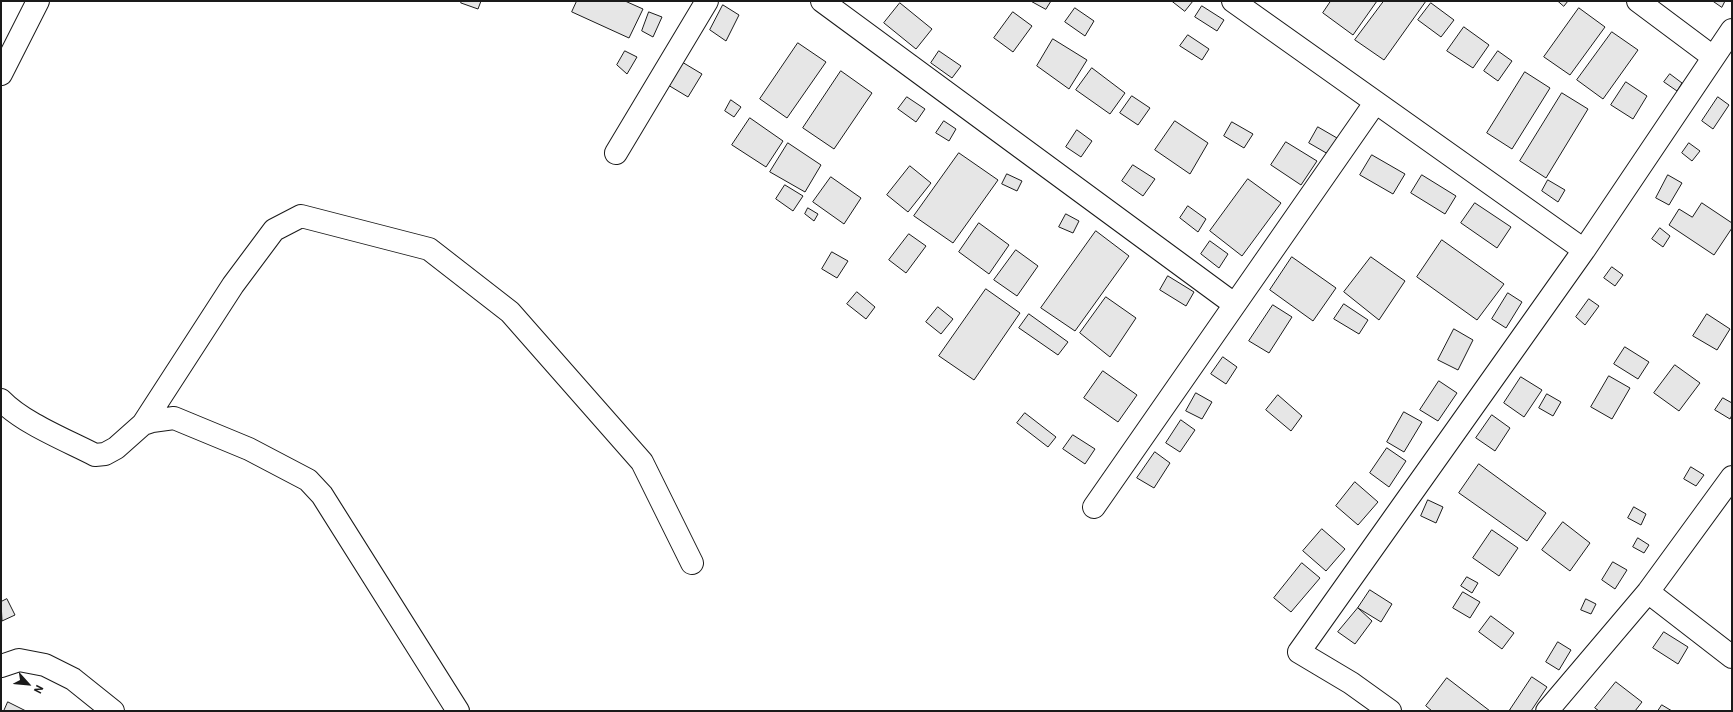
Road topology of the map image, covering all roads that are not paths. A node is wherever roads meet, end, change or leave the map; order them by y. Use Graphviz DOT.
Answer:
graph roads {
  1 [pos="38,1"];
  2 [pos="707,1"];
  3 [pos="822,1"];
  4 [pos="1233,1"];
  5 [pos="1638,1"];
  6 [pos="1732,30"];
  7 [pos="1713,57"];
  8 [pos="1,74"];
  9 [pos="1375,102"];
  10 [pos="616,153"];
  11 [pos="1584,250"];
  12 [pos="1234,304"];
  13 [pos="1,400"];
  14 [pos="144,424"];
  15 [pos="1732,477"];
  16 [pos="1094,507"];
  17 [pos="692,563"];
  18 [pos="1648,592"];
  19 [pos="1732,657"];
  20 [pos="10,663"];
  21 [pos="113,711"];
  22 [pos="458,711"];
  23 [pos="1390,711"];
  24 [pos="1547,711"];
  1 -- 8 [label="street"];
  2 -- 10 [label="street"];
  3 -- 12 [label="street"];
  4 -- 9 [label="street"];
  5 -- 7 [label="street"];
  6 -- 7 [label="street"];
  7 -- 11 [label="street"];
  9 -- 11 [label="street"];
  9 -- 12 [label="street"];
  11 -- 23 [label="street"];
  12 -- 16 [label="street"];
  13 -- 14 [label="street"];
  14 -- 17 [label="street"];
  14 -- 22 [label="street"];
  15 -- 18 [label="street"];
  18 -- 19 [label="street"];
  18 -- 24 [label="street"];
  20 -- 21 [label="street"];
}
